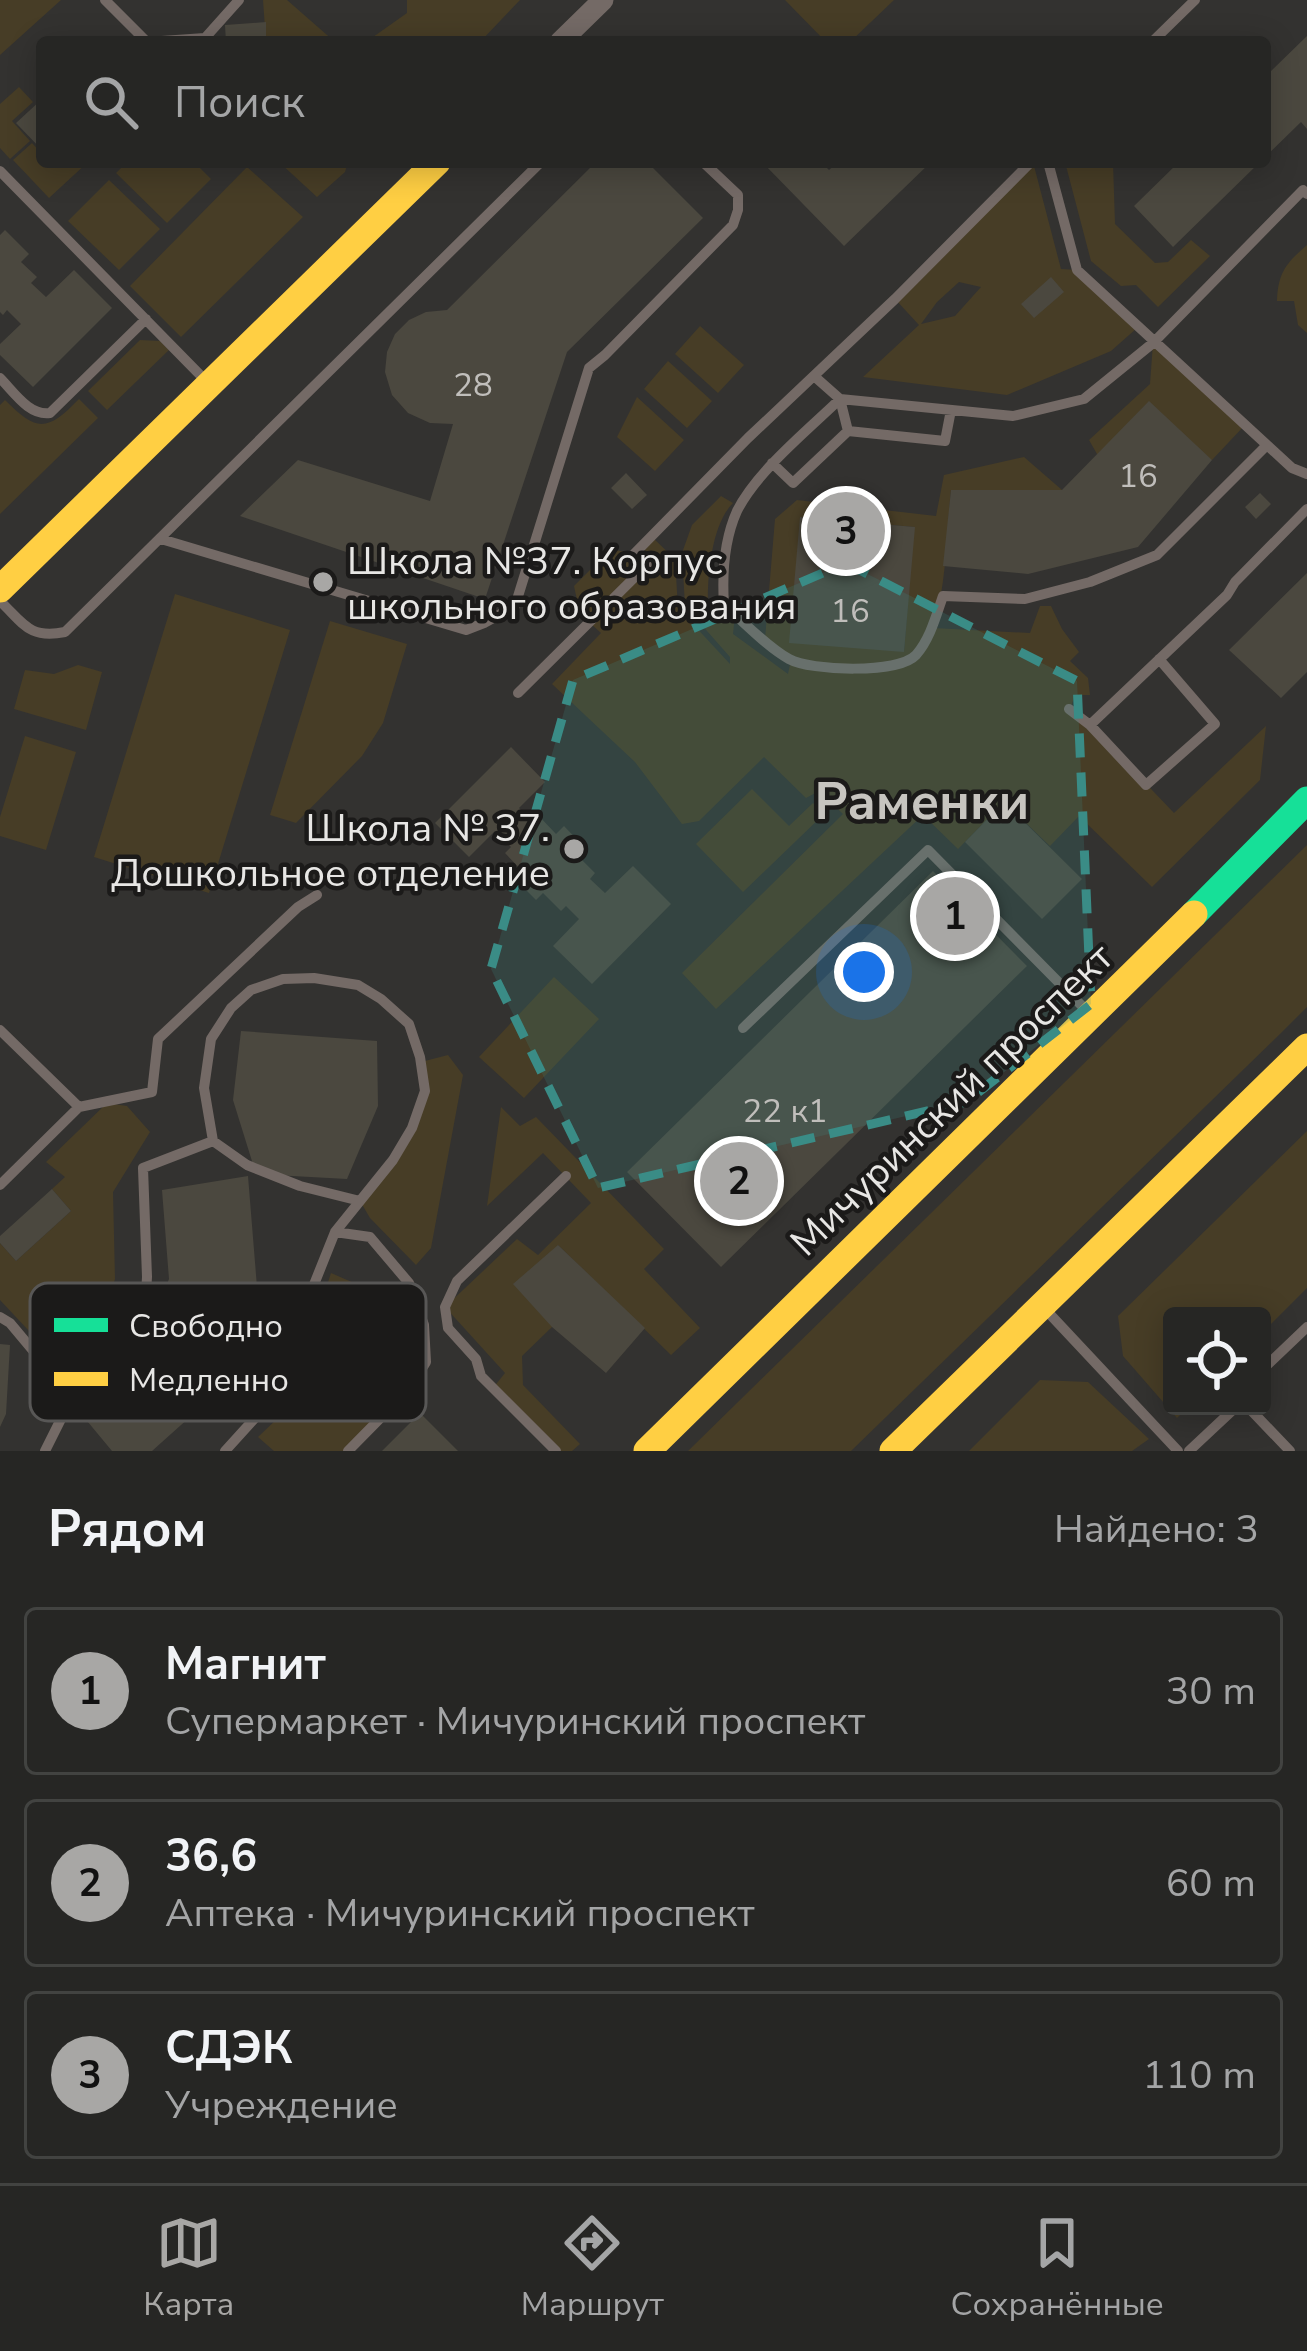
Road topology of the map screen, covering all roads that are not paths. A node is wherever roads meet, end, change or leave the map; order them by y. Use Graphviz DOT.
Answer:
graph roads {
  1 [pos="105,0"];
  2 [pos="238,0"];
  3 [pos="603,0"];
  4 [pos="1195,0"];
  5 [pos="141,36"];
  6 [pos="207,36"];
  7 [pos="566,36"];
  8 [pos="1158,36"];
  9 [pos="431,168"];
  10 [pos="535,168"];
  11 [pos="710,168"];
  12 [pos="1025,168"];
  13 [pos="1050,168"];
  14 [pos="0,171"];
  15 [pos="1307,194"];
  16 [pos="146,319"];
  17 [pos="1153,343"];
  18 [pos="814,376"];
  19 [pos="0,378"];
  20 [pos="210,384"];
  21 [pos="840,399"];
  22 [pos="951,410"];
  23 [pos="848,431"];
  24 [pos="1267,445"];
  25 [pos="772,463"];
  26 [pos="1307,474"];
  27 [pos="1307,508"];
  28 [pos="160,539"];
  29 [pos="0,590"];
  30 [pos="0,601"];
  31 [pos="1159,659"];
  32 [pos="518,693"];
  33 [pos="1070,709"];
  34 [pos="1090,725"];
  35 [pos="1307,800"];
  36 [pos="317,895"];
  37 [pos="226,974"];
  38 [pos="251,990"];
  39 [pos="1091,1015"];
  40 [pos="742,1028"];
  41 [pos="0,1030"];
  42 [pos="1307,1047"];
  43 [pos="79,1107"];
  44 [pos="213,1142"];
  45 [pos="566,1176"];
  46 [pos="0,1185"];
  47 [pos="360,1201"];
  48 [pos="335,1232"];
  49 [pos="147,1283"];
  50 [pos="315,1283"];
  51 [pos="409,1283"];
  52 [pos="1042,1306"];
  53 [pos="0,1317"];
  54 [pos="1307,1327"];
  55 [pos="30,1347"];
  56 [pos="1271,1361"];
  57 [pos="1227,1415"];
  58 [pos="1256,1415"];
  59 [pos="61,1421"];
  60 [pos="252,1421"];
  61 [pos="378,1421"];
  62 [pos="46,1451"];
  63 [pos="225,1451"];
  64 [pos="348,1451"];
  65 [pos="556,1451"];
  66 [pos="647,1451"];
  67 [pos="892,1451"];
  68 [pos="1178,1451"];
  69 [pos="1189,1451"];
  70 [pos="1290,1451"];
  1 -- 5 [label="lane"];
  2 -- 6 [label="lane"];
  3 -- 7 [label="street"];
  4 -- 8 [label="lane"];
  9 -- 20 [label="main road"];
  10 -- 28 [label="lane"];
  11 -- 28 [label="lane"];
  12 -- 18 [label="lane"];
  13 -- 17 [label="lane"];
  14 -- 16 [label="lane"];
  15 -- 17 [label="lane"];
  16 -- 19 [label="lane"];
  16 -- 20 [label="lane"];
  17 -- 22 [label="lane"];
  17 -- 24 [label="lane"];
  18 -- 21 [label="lane"];
  18 -- 32 [label="lane"];
  20 -- 29 [label="main road"];
  21 -- 22 [label="lane"];
  21 -- 23 [label="lane"];
  21 -- 25 [label="lane"];
  22 -- 23 [label="lane"];
  23 -- 25 [label="lane"];
  24 -- 25 [label="lane"];
  24 -- 26 [label="lane"];
  27 -- 31 [label="lane"];
  28 -- 30 [label="lane"];
  31 -- 34 [label="lane"];
  31 -- 34 [label="lane"];
  33 -- 34 [label="lane"];
  35 -- 39 [label="main road, Мичуринский проспект"];
  36 -- 37 [label="lane"];
  37 -- 38 [label="lane"];
  37 -- 43 [label="lane"];
  38 -- 44 [label="lane"];
  38 -- 47 [label="lane"];
  39 -- 40 [label="lane"];
  39 -- 66 [label="main road, Мичуринский проспект"];
  41 -- 43 [label="lane"];
  42 -- 52 [label="main road"];
  43 -- 46 [label="lane"];
  44 -- 47 [label="lane"];
  44 -- 49 [label="lane"];
  45 -- 65 [label="lane"];
  47 -- 48 [label="lane"];
  48 -- 50 [label="lane"];
  48 -- 51 [label="lane"];
  52 -- 67 [label="main road"];
  52 -- 68 [label="lane"];
  53 -- 55 [label="lane"];
  54 -- 56 [label="lane"];
  57 -- 69 [label="lane"];
  58 -- 70 [label="lane"];
  59 -- 62 [label="lane"];
  60 -- 63 [label="lane"];
  61 -- 64 [label="lane"];
}
